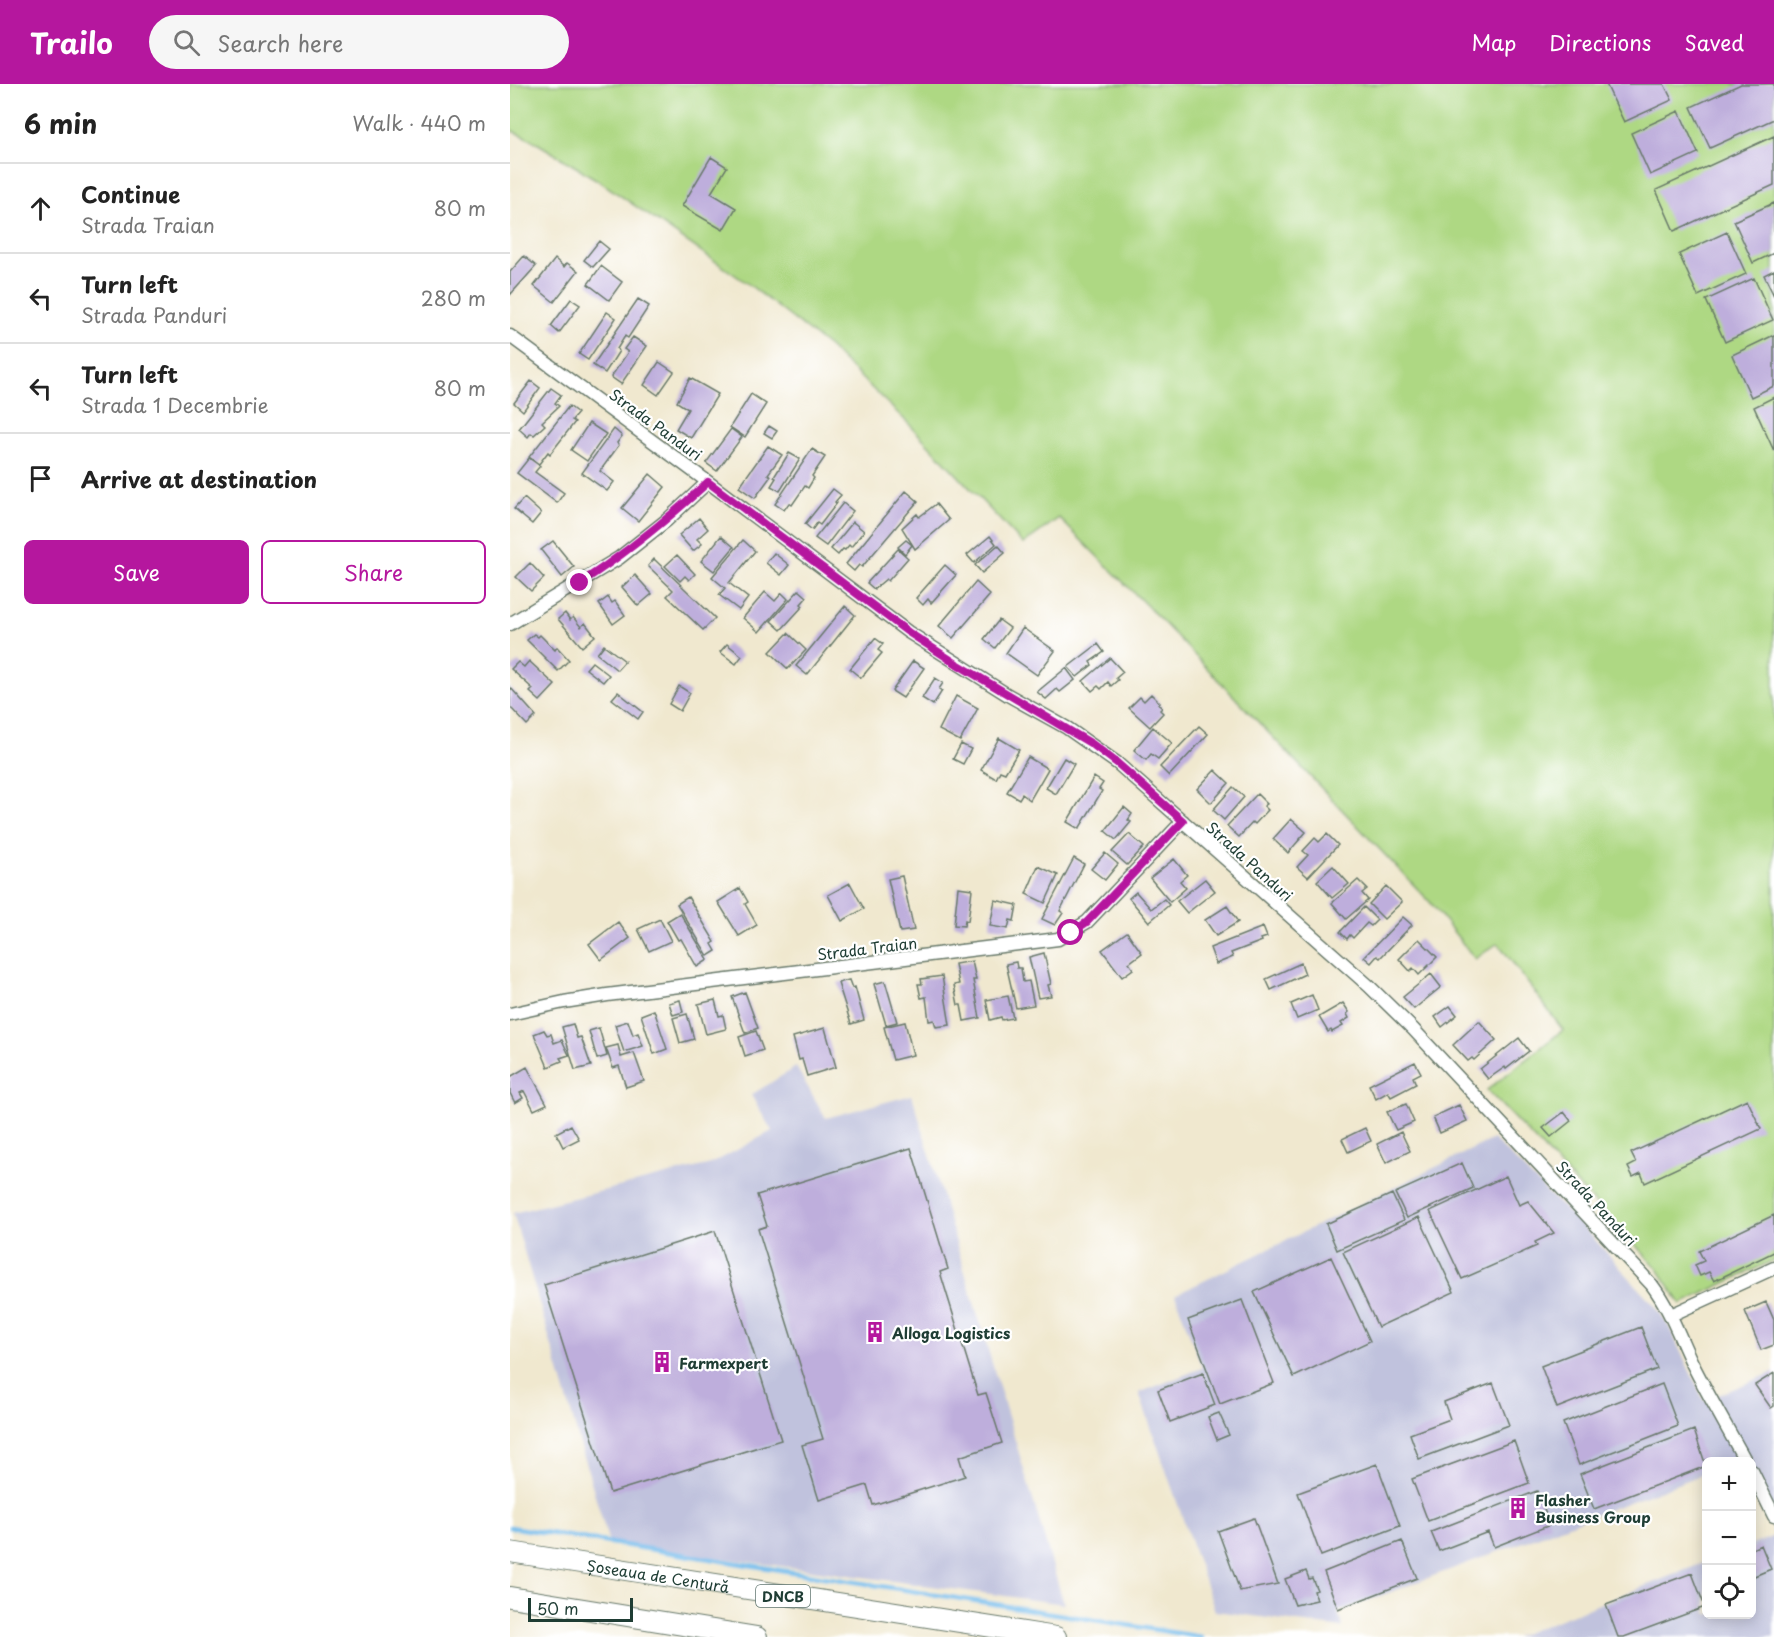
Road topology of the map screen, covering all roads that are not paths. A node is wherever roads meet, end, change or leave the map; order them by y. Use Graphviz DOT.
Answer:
graph roads {
  1 [pos="510,336"];
  2 [pos="708,482"];
  3 [pos="510,624"];
  4 [pos="1183,821"];
  5 [pos="510,1014"];
  6 [pos="1774,1268"];
  7 [pos="1671,1315"];
  8 [pos="1744,1457"];
  9 [pos="1756,1479"];
  10 [pos="1774,1516"];
  11 [pos="510,1552"];
  12 [pos="510,1597"];
  13 [pos="757,1637"];
  14 [pos="1056,1637"];
  1 -- 2 [label="street, Strada Panduri"];
  2 -- 3 [label="street"];
  2 -- 4 [label="street, Strada Panduri"];
  4 -- 5 [label="street, Strada Traian"];
  4 -- 7 [label="street, Strada Panduri"];
  6 -- 7 [label="street"];
  7 -- 8 [label="street, Strada Panduri"];
  9 -- 10 [label="street"];
  11 -- 14 [label="main road, Șoseaua de Centură / DNCB"];
  12 -- 13 [label="main road"];
}
